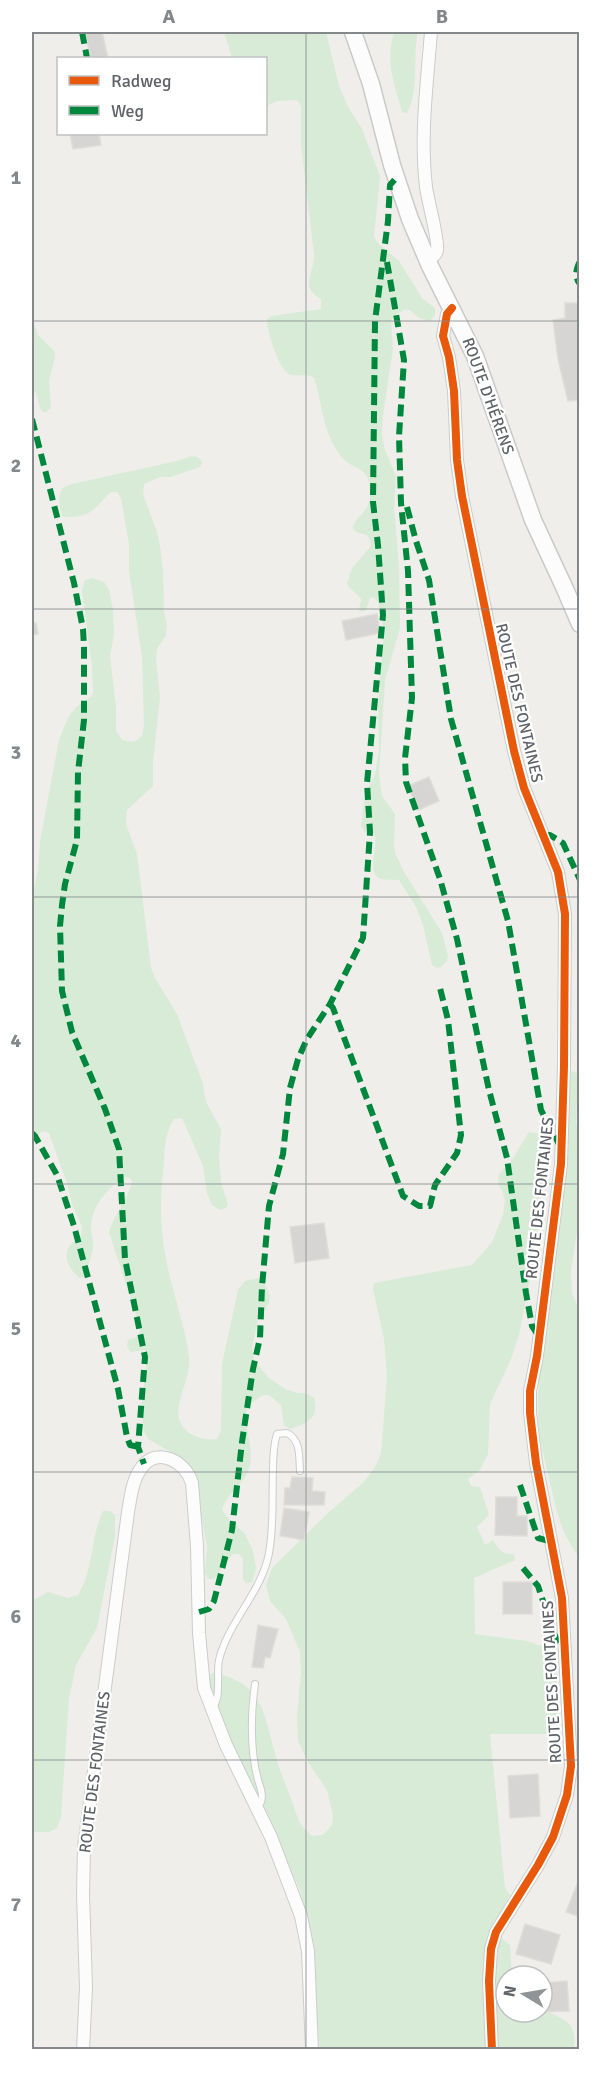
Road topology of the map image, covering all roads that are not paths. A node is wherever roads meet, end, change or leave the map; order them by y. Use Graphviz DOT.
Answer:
graph roads {
  1 [pos="353,32"];
  2 [pos="431,32"];
  3 [pos="428,260"];
  4 [pos="452,308"];
  5 [pos="579,624"];
  6 [pos="300,1471"];
  7 [pos="255,1684"];
  8 [pos="211,1709"];
  9 [pos="258,1807"];
  10 [pos="83,2049"];
  11 [pos="312,2049"];
  12 [pos="492,2049"];
  1 -- 3 [label="main road, ROUTE D'HÉRENS"];
  2 -- 3 [label="street"];
  3 -- 4 [label="main road, ROUTE D'HÉRENS"];
  4 -- 5 [label="main road, ROUTE D'HÉRENS"];
  4 -- 12 [label="street, ROUTE DES FONTAINES"];
  6 -- 8 [label="lane"];
  7 -- 9 [label="lane"];
  8 -- 9 [label="street, ROUTE DES FONTAINES"];
  8 -- 10 [label="street, ROUTE DES FONTAINES"];
  9 -- 11 [label="street, ROUTE DES FONTAINES"];
}
